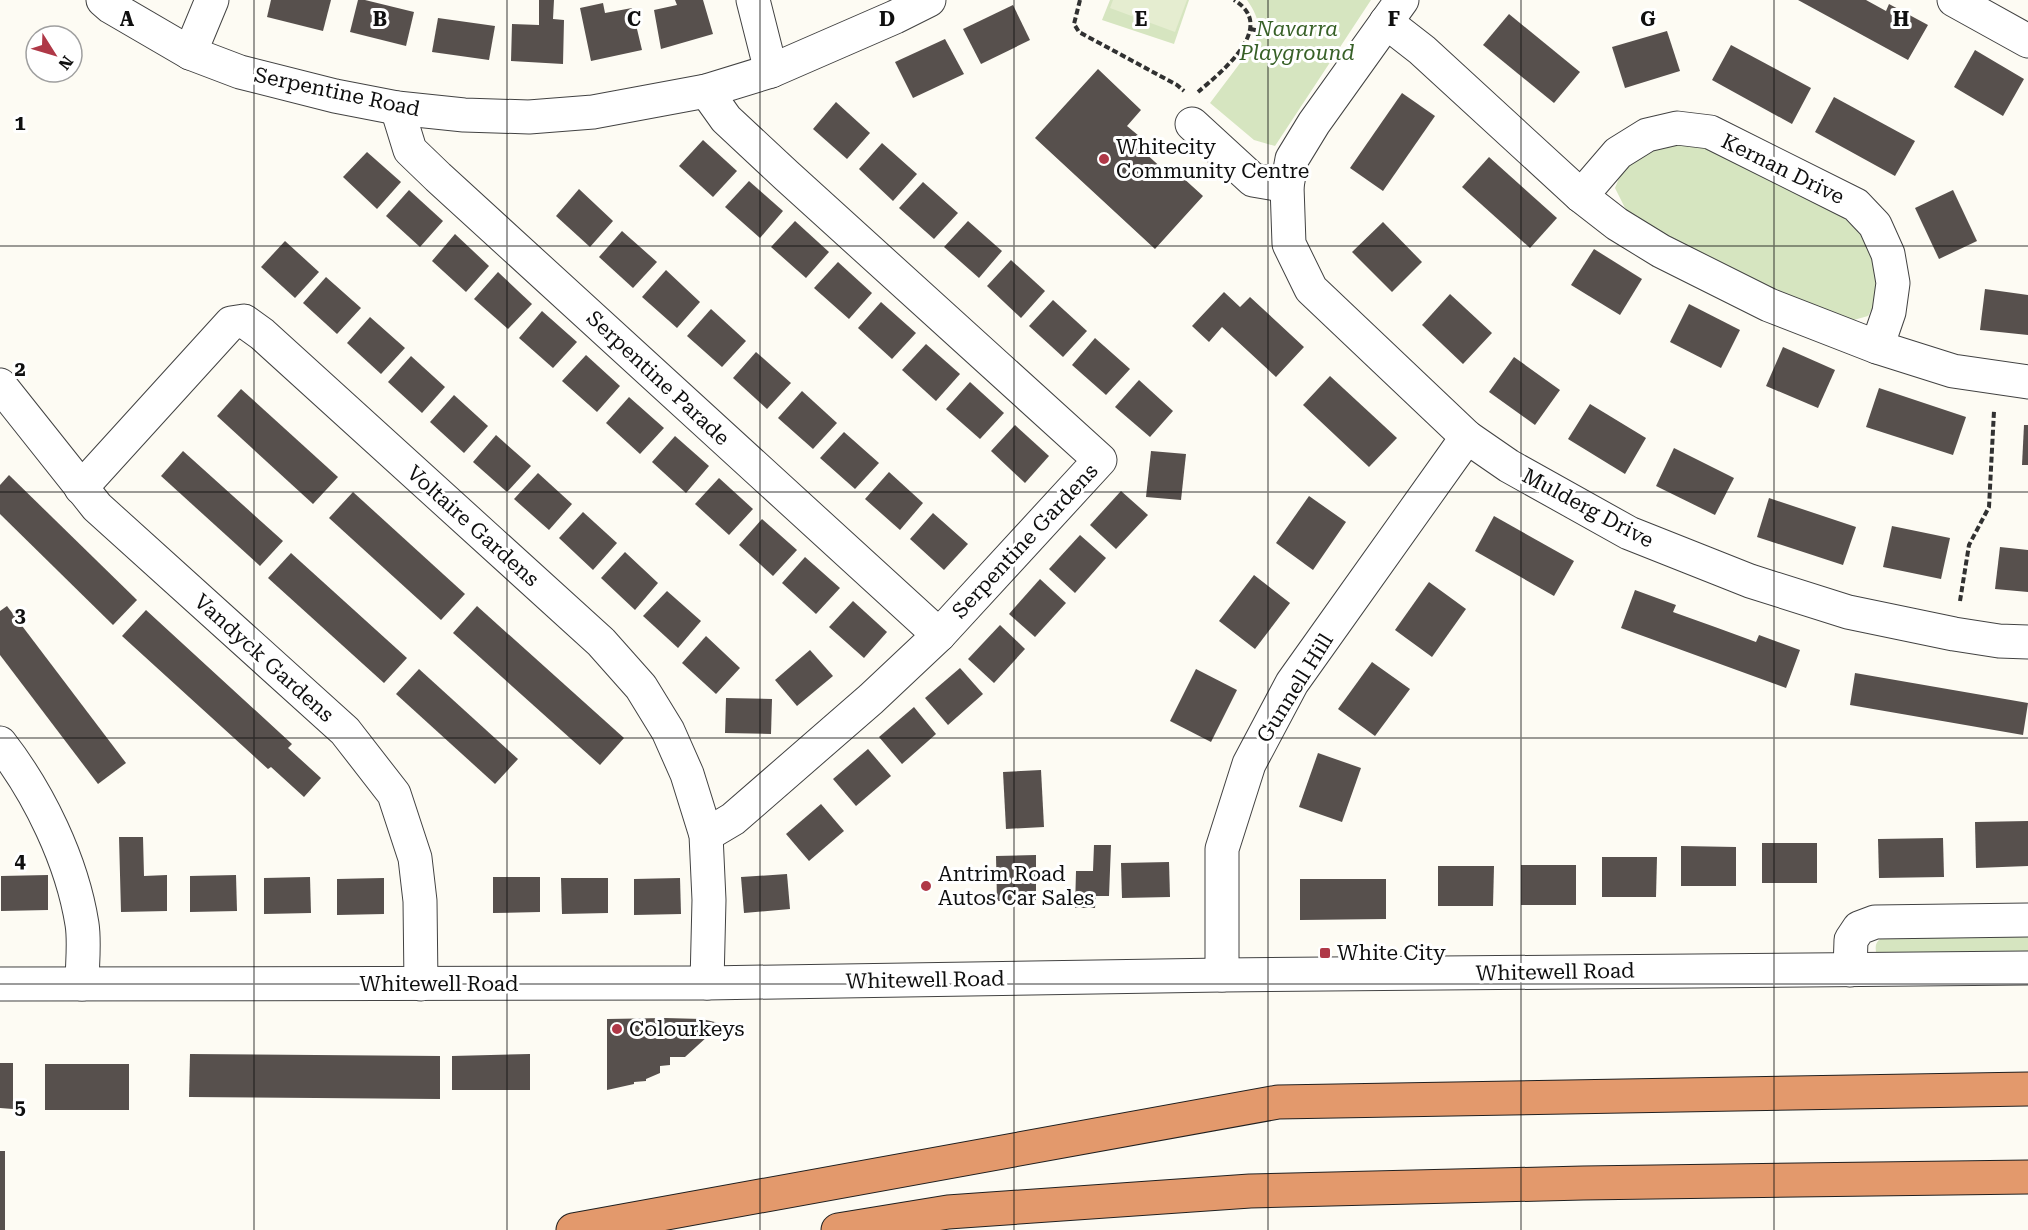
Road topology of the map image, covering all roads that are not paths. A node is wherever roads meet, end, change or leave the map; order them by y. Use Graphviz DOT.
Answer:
graph roads {
  1 [pos="103,0"];
  2 [pos="212,0"];
  3 [pos="753,0"];
  4 [pos="928,0"];
  5 [pos="1954,0"];
  6 [pos="1394,11"];
  7 [pos="2028,41"];
  8 [pos="190,53"];
  9 [pos="771,71"];
  10 [pos="706,92"];
  11 [pos="397,108"];
  12 [pos="1192,124"];
  13 [pos="1287,186"];
  14 [pos="1581,196"];
  15 [pos="1877,347"];
  16 [pos="2028,382"];
  17 [pos="0,385"];
  18 [pos="1467,437"];
  19 [pos="81,488"];
  20 [pos="939,635"];
  21 [pos="2028,642"];
  22 [pos="0,743"];
  23 [pos="706,835"];
  24 [pos="2028,920"];
  25 [pos="2028,968"];
  26 [pos="1850,970"];
  27 [pos="1222,975"];
  28 [pos="708,983"];
  29 [pos="0,984"];
  30 [pos="82,984"];
  31 [pos="421,984"];
  32 [pos="2028,1089"];
  33 [pos="2028,1178"];
  34 [pos="573,1230"];
  35 [pos="838,1230"];
  1 -- 8 [label="street, Serpentine Road"];
  2 -- 8 [label="street"];
  3 -- 9 [label="street"];
  4 -- 9 [label="street, Serpentine Road"];
  5 -- 7 [label="street"];
  6 -- 13 [label="street, Mulderg Drive"];
  6 -- 14 [label="street"];
  8 -- 11 [label="street, Serpentine Road"];
  9 -- 10 [label="street, Serpentine Road"];
  10 -- 11 [label="street, Serpentine Road"];
  10 -- 20 [label="street, Serpentine Gardens"];
  11 -- 20 [label="street, Serpentine Parade"];
  12 -- 13 [label="street"];
  13 -- 18 [label="street, Mulderg Drive"];
  14 -- 15 [label="street"];
  14 -- 15 [label="street, Kernan Drive"];
  15 -- 16 [label="street"];
  17 -- 19 [label="street, Vandyck Gardens"];
  18 -- 21 [label="street, Mulderg Drive"];
  18 -- 27 [label="street, Gunnell Hill"];
  19 -- 23 [label="street, Voltaire Gardens"];
  19 -- 31 [label="street, Vandyck Gardens"];
  20 -- 23 [label="street, Serpentine Gardens"];
  22 -- 30 [label="street"];
  23 -- 28 [label="street, Voltaire Gardens"];
  24 -- 26 [label="street"];
  25 -- 26 [label="street, Whitewell Road"];
  26 -- 27 [label="street, Whitewell Road"];
  27 -- 28 [label="street, Whitewell Road"];
  28 -- 31 [label="street, Whitewell Road"];
  29 -- 30 [label="street, Whitewell Road"];
  30 -- 31 [label="street, Whitewell Road"];
  32 -- 34 [label="highway"];
  33 -- 35 [label="highway"];
}
